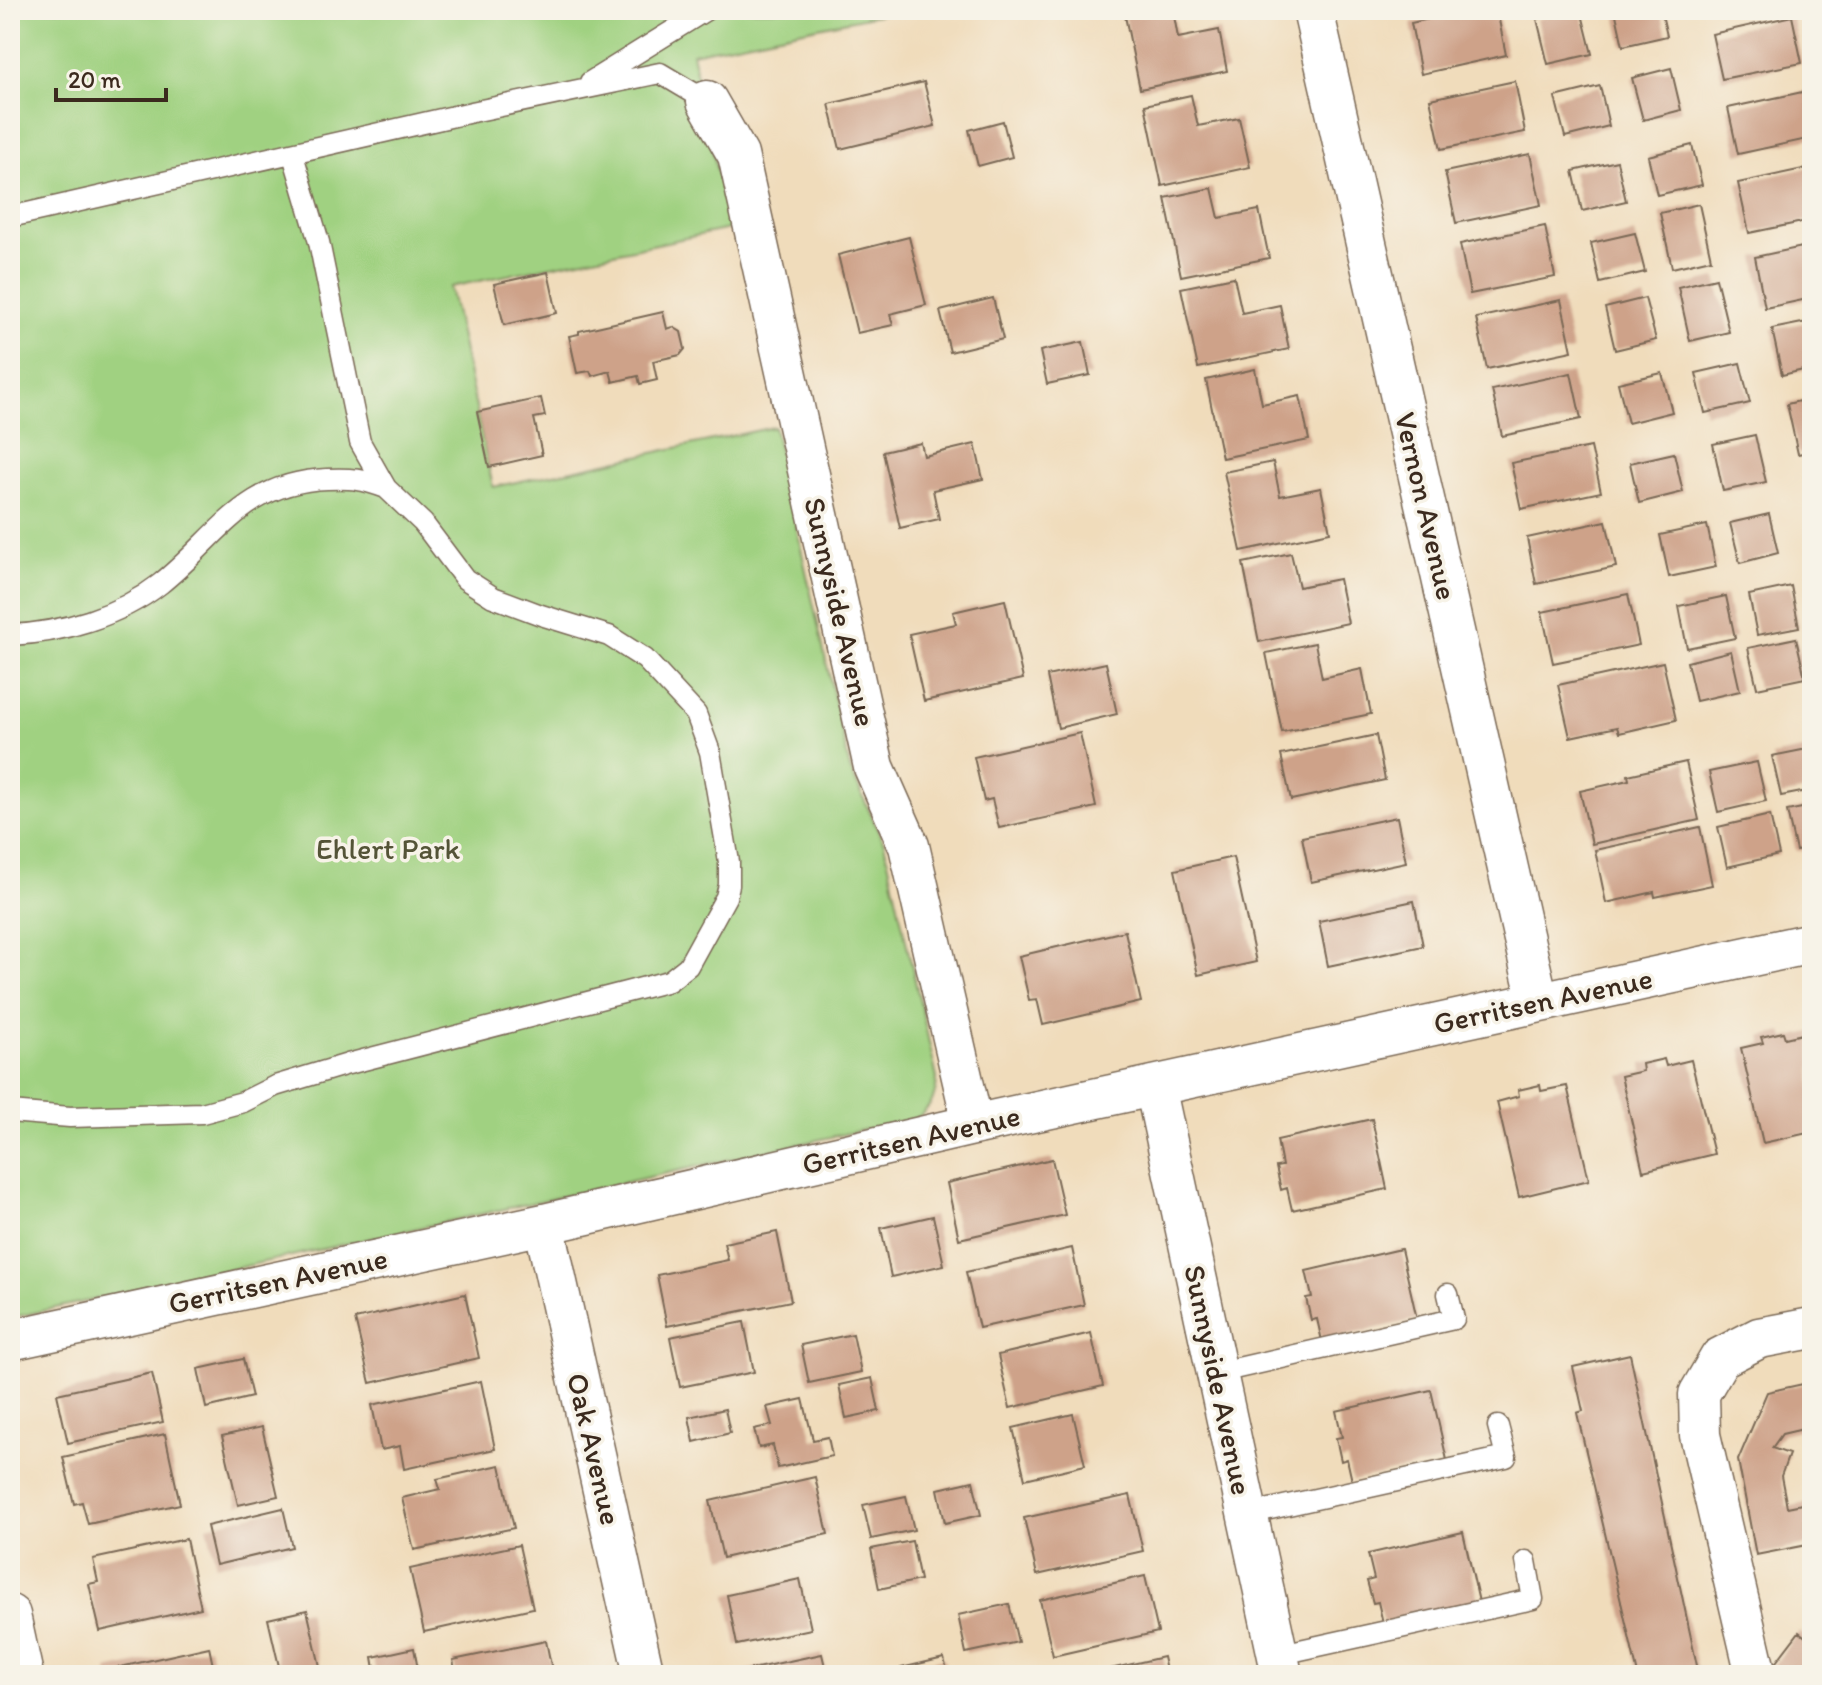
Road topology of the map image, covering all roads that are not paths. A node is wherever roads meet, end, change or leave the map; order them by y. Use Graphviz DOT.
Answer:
graph roads {
  1 [pos="706,10"];
  2 [pos="1313,10"];
  3 [pos="577,90"];
  4 [pos="707,101"];
  5 [pos="293,155"];
  6 [pos="10,217"];
  7 [pos="386,488"];
  8 [pos="10,635"];
  9 [pos="1812,943"];
  10 [pos="1538,1001"];
  11 [pos="1155,1086"];
  12 [pos="10,1112"];
  13 [pos="973,1125"];
  14 [pos="544,1224"];
  15 [pos="1448,1294"];
  16 [pos="1812,1328"];
  17 [pos="10,1340"];
  18 [pos="1216,1373"];
  19 [pos="1498,1426"];
  20 [pos="1247,1514"];
  21 [pos="1526,1561"];
  22 [pos="10,1615"];
  23 [pos="1280,1665"];
  24 [pos="23,1675"];
  25 [pos="644,1675"];
  26 [pos="1756,1675"];
  1 -- 3 [label="lane"];
  2 -- 10 [label="street, Vernon Avenue"];
  3 -- 4 [label="lane"];
  3 -- 5 [label="lane"];
  4 -- 13 [label="street, Sunnyside Avenue"];
  5 -- 6 [label="lane"];
  5 -- 7 [label="lane"];
  7 -- 8 [label="lane"];
  7 -- 12 [label="lane"];
  9 -- 10 [label="street, Gerritsen Avenue"];
  10 -- 11 [label="street, Gerritsen Avenue"];
  11 -- 13 [label="street, Gerritsen Avenue"];
  11 -- 18 [label="street, Sunnyside Avenue"];
  13 -- 14 [label="street, Gerritsen Avenue"];
  14 -- 17 [label="street, Gerritsen Avenue"];
  14 -- 25 [label="street, Oak Avenue"];
  15 -- 18 [label="lane"];
  16 -- 26 [label="street"];
  18 -- 20 [label="street, Sunnyside Avenue"];
  19 -- 20 [label="lane"];
  20 -- 23 [label="street, Sunnyside Avenue"];
  21 -- 23 [label="lane"];
  22 -- 24 [label="street"];
}
